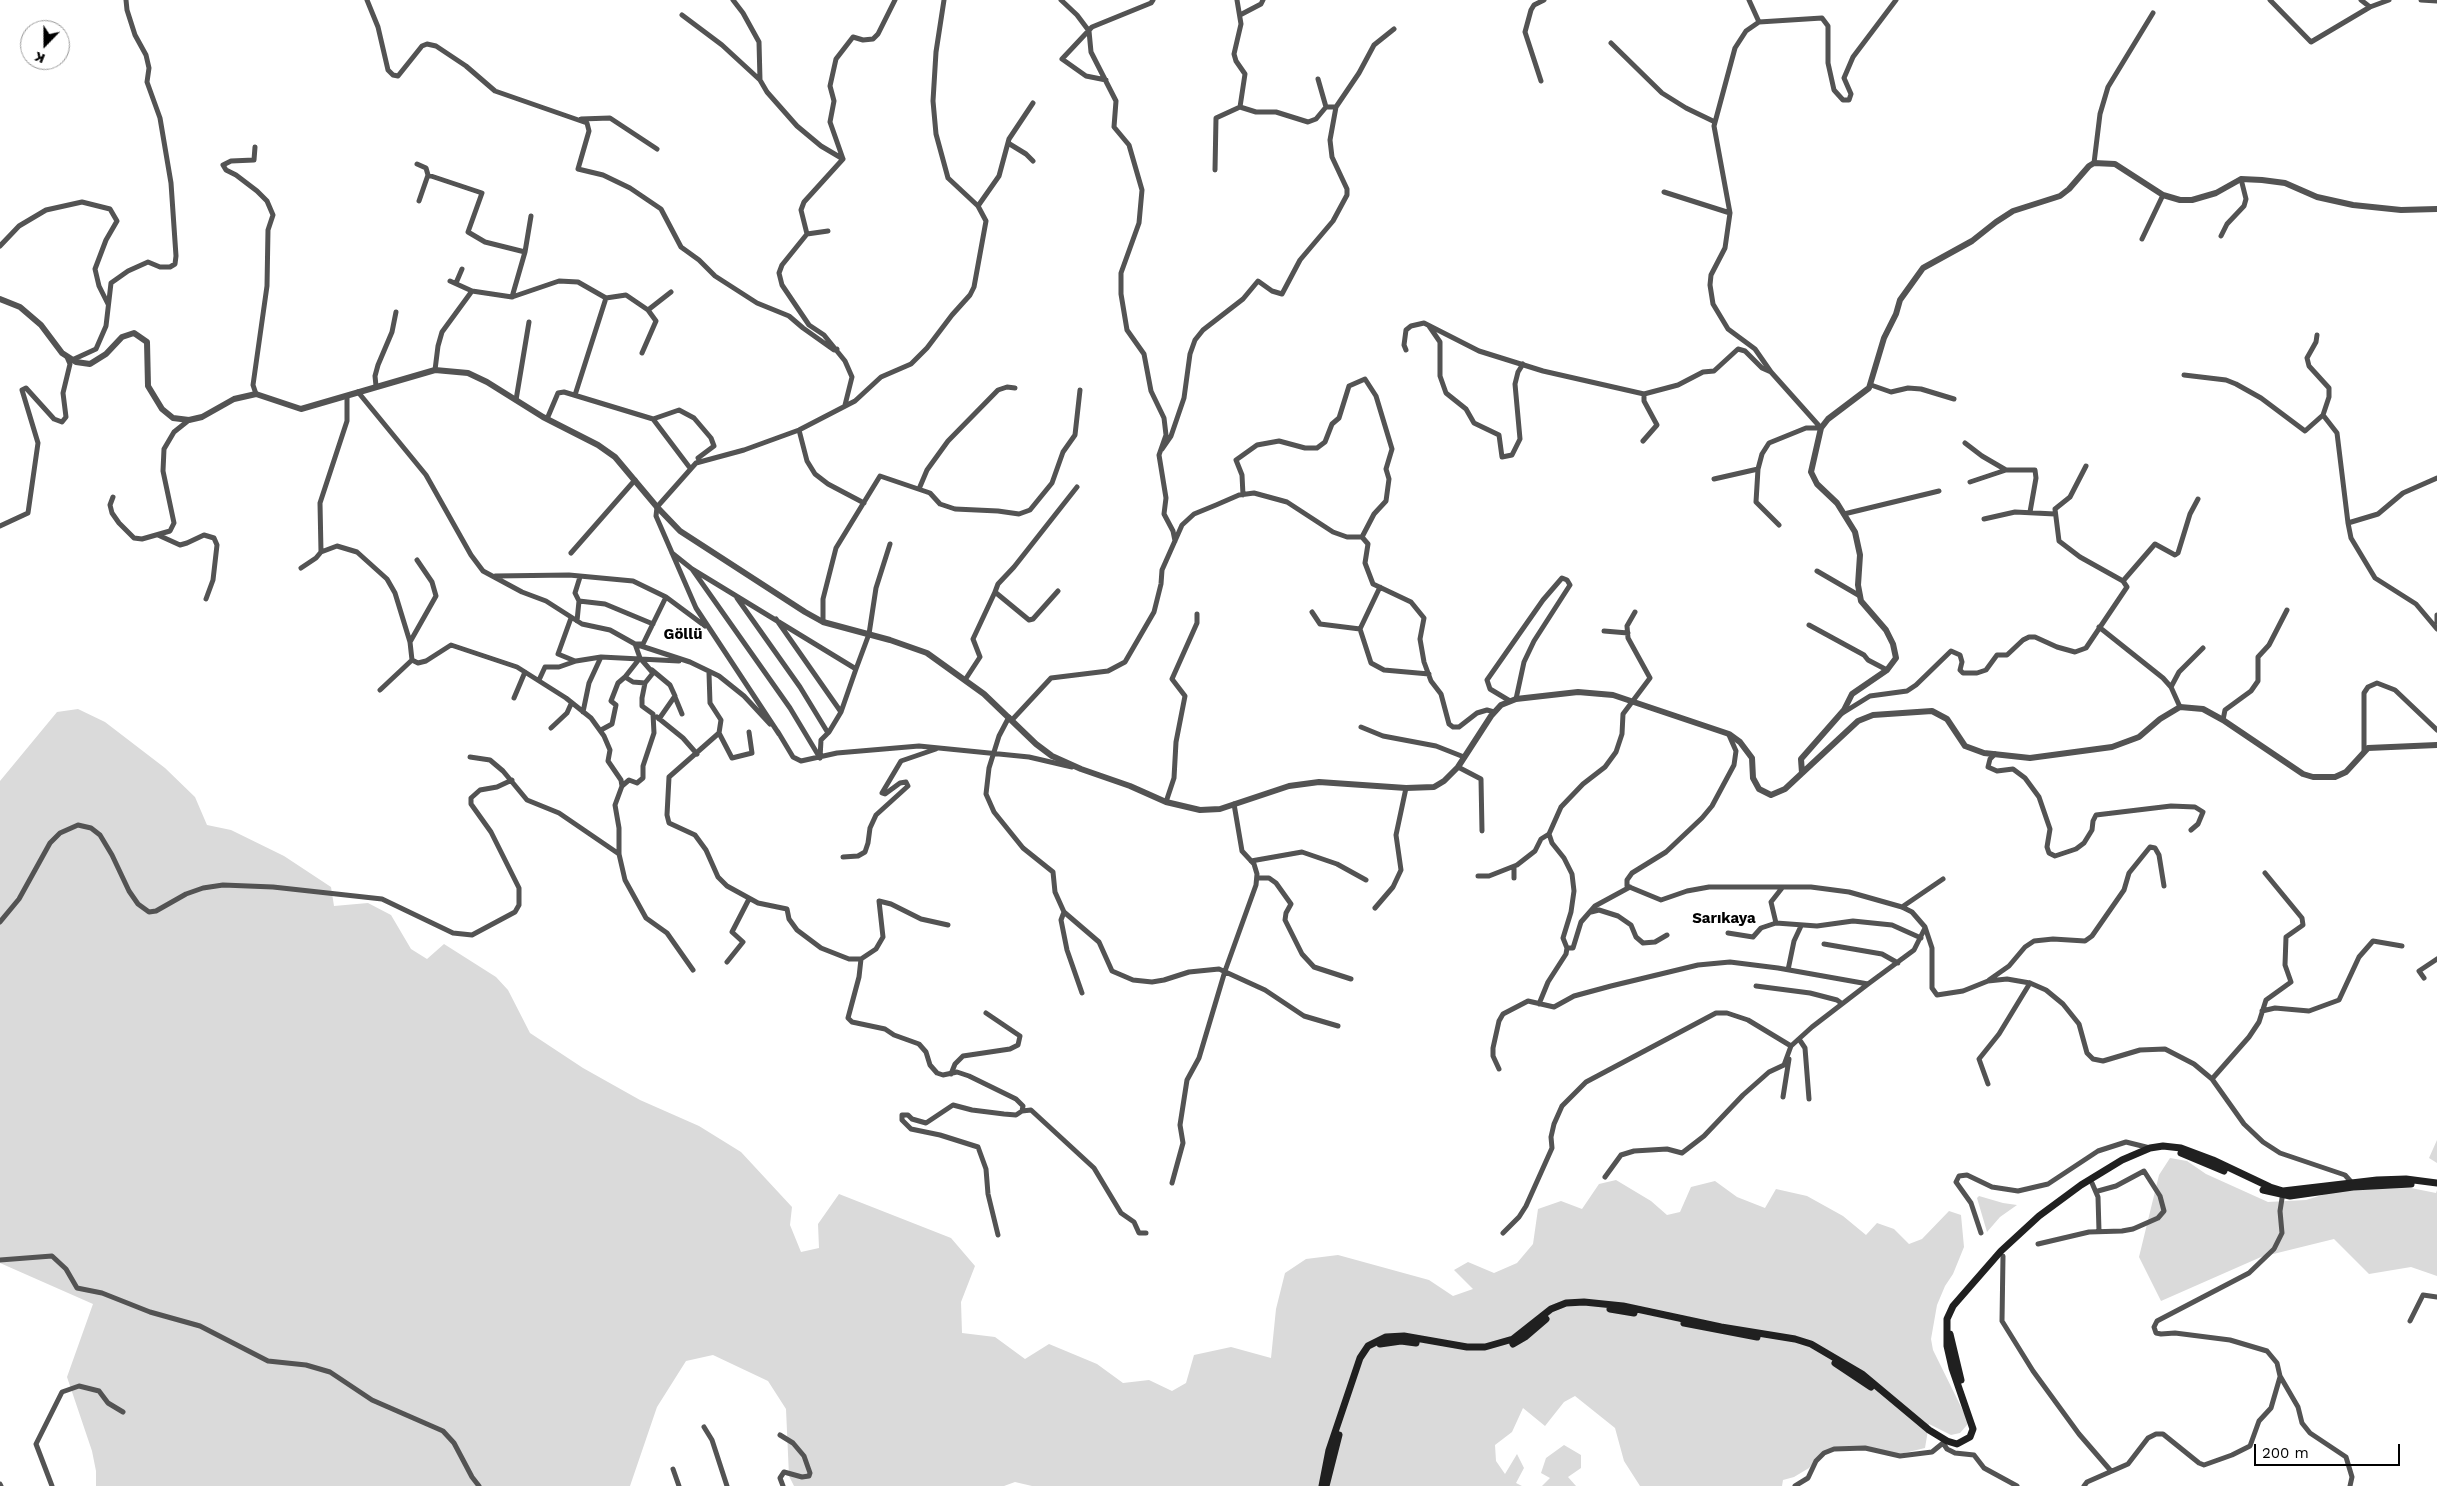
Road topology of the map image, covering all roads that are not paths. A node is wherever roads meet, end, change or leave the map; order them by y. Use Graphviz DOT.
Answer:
graph roads {
  1 [pos="126,0"];
  2 [pos="367,0"];
  3 [pos="733,0"];
  4 [pos="895,0"];
  5 [pos="944,0"];
  6 [pos="1061,0"];
  7 [pos="1153,0"];
  8 [pos="1237,0"];
  9 [pos="1263,0"];
  10 [pos="1544,0"];
  11 [pos="1749,0"];
  12 [pos="1896,0"];
  13 [pos="2270,0"];
  14 [pos="2361,0"];
  15 [pos="2389,0"];
  16 [pos="2422,0"];
  17 [pos="2437,1"];
  18 [pos="2370,7"];
  19 [pos="2153,13"];
  20 [pos="682,15"];
  21 [pos="1240,15"];
  22 [pos="1759,22"];
  23 [pos="1394,29"];
  24 [pos="1089,32"];
  25 [pos="1611,43"];
  26 [pos="1318,79"];
  27 [pos="760,80"];
  28 [pos="1106,80"];
  29 [pos="1542,81"];
  30 [pos="1034,103"];
  31 [pos="1240,107"];
  32 [pos="1326,107"];
  33 [pos="1336,107"];
  34 [pos="577,119"];
  35 [pos="1715,122"];
  36 [pos="1008,143"];
  37 [pos="255,146"];
  38 [pos="657,149"];
  39 [pos="843,159"];
  40 [pos="1033,161"];
  41 [pos="2094,163"];
  42 [pos="417,164"];
  43 [pos="1215,170"];
  44 [pos="428,175"];
  45 [pos="2241,179"];
  46 [pos="1664,192"];
  47 [pos="2162,195"];
  48 [pos="419,201"];
  49 [pos="978,206"];
  50 [pos="2437,209"];
  51 [pos="1730,213"];
  52 [pos="531,216"];
  53 [pos="828,231"];
  54 [pos="807,234"];
  55 [pos="2221,236"];
  56 [pos="2142,239"];
  57 [pos="0,246"];
  58 [pos="525,252"];
  59 [pos="462,269"];
  60 [pos="472,291"];
  61 [pos="671,292"];
  62 [pos="512,296"];
  63 [pos="606,298"];
  64 [pos="0,299"];
  65 [pos="108,305"];
  66 [pos="648,310"];
  67 [pos="396,312"];
  68 [pos="528,322"];
  69 [pos="1428,325"];
  70 [pos="2317,336"];
  71 [pos="837,349"];
  72 [pos="1406,350"];
  73 [pos="642,354"];
  74 [pos="70,358"];
  75 [pos="1523,364"];
  76 [pos="435,370"];
  77 [pos="1771,372"];
  78 [pos="2184,375"];
  79 [pos="1870,385"];
  80 [pos="376,386"];
  81 [pos="1015,388"];
  82 [pos="1080,390"];
  83 [pos="358,392"];
  84 [pos="256,394"];
  85 [pos="1644,394"];
  86 [pos="575,395"];
  87 [pos="347,396"];
  88 [pos="1954,399"];
  89 [pos="516,400"];
  90 [pos="844,405"];
  91 [pos="2323,415"];
  92 [pos="547,419"];
  93 [pos="653,419"];
  94 [pos="189,420"];
  95 [pos="1820,428"];
  96 [pos="799,430"];
  97 [pos="1644,441"];
  98 [pos="1965,443"];
  99 [pos="1158,455"];
  100 [pos="700,462"];
  101 [pos="2086,466"];
  102 [pos="690,468"];
  103 [pos="1758,469"];
  104 [pos="2006,470"];
  105 [pos="2437,478"];
  106 [pos="635,480"];
  107 [pos="1714,480"];
  108 [pos="1970,482"];
  109 [pos="1077,487"];
  110 [pos="919,489"];
  111 [pos="1938,491"];
  112 [pos="1242,495"];
  113 [pos="113,497"];
  114 [pos="2198,498"];
  115 [pos="864,503"];
  116 [pos="657,507"];
  117 [pos="2030,512"];
  118 [pos="1844,514"];
  119 [pos="2055,514"];
  120 [pos="1984,519"];
  121 [pos="2348,523"];
  122 [pos="1779,525"];
  123 [pos="0,526"];
  124 [pos="158,534"];
  125 [pos="1362,538"];
  126 [pos="1175,542"];
  127 [pos="890,544"];
  128 [pos="322,552"];
  129 [pos="571,553"];
  130 [pos="671,553"];
  131 [pos="417,560"];
  132 [pos="301,568"];
  133 [pos="692,569"];
  134 [pos="1817,571"];
  135 [pos="494,576"];
  136 [pos="580,576"];
  137 [pos="2123,581"];
  138 [pos="1380,586"];
  139 [pos="1058,591"];
  140 [pos="995,592"];
  141 [pos="735,595"];
  142 [pos="1860,596"];
  143 [pos="666,598"];
  144 [pos="206,599"];
  145 [pos="579,601"];
  146 [pos="2287,610"];
  147 [pos="1312,612"];
  148 [pos="1636,612"];
  149 [pos="1197,614"];
  150 [pos="2437,615"];
  151 [pos="571,618"];
  152 [pos="776,619"];
  153 [pos="577,621"];
  154 [pos="823,622"];
  155 [pos="2437,622"];
  156 [pos="653,624"];
  157 [pos="1809,625"];
  158 [pos="2099,627"];
  159 [pos="1360,629"];
  160 [pos="2437,629"];
  161 [pos="710,630"];
  162 [pos="1604,631"];
  163 [pos="1628,633"];
  164 [pos="869,634"];
  165 [pos="410,642"];
  166 [pos="636,644"];
  167 [pos="2203,648"];
  168 [pos="601,657"];
  169 [pos="640,658"];
  170 [pos="412,660"];
  171 [pos="576,661"];
  172 [pos="690,662"];
  173 [pos="856,669"];
  174 [pos="652,670"];
  175 [pos="1887,670"];
  176 [pos="525,672"];
  177 [pos="709,672"];
  178 [pos="1429,674"];
  179 [pos="625,677"];
  180 [pos="538,680"];
  181 [pos="964,680"];
  182 [pos="645,684"];
  183 [pos="2171,687"];
  184 [pos="380,690"];
  185 [pos="675,696"];
  186 [pos="514,698"];
  187 [pos="1513,700"];
  188 [pos="1631,701"];
  189 [pos="572,704"];
  190 [pos="2180,707"];
  191 [pos="583,712"];
  192 [pos="841,712"];
  193 [pos="1494,712"];
  194 [pos="653,714"];
  195 [pos="682,714"];
  196 [pos="1841,714"];
  197 [pos="659,718"];
  198 [pos="1010,719"];
  199 [pos="2224,720"];
  200 [pos="1361,727"];
  201 [pos="551,728"];
  202 [pos="601,730"];
  203 [pos="2437,730"];
  204 [pos="749,732"];
  205 [pos="719,733"];
  206 [pos="828,733"];
  207 [pos="779,734"];
  208 [pos="1729,734"];
  209 [pos="2437,745"];
  210 [pos="942,748"];
  211 [pos="2364,750"];
  212 [pos="697,754"];
  213 [pos="994,754"];
  214 [pos="1995,754"];
  215 [pos="470,757"];
  216 [pos="1464,757"];
  217 [pos="820,758"];
  218 [pos="1458,766"];
  219 [pos="1081,769"];
  220 [pos="1802,773"];
  221 [pos="512,780"];
  222 [pos="622,786"];
  223 [pos="1406,788"];
  224 [pos="1166,802"];
  225 [pos="1234,804"];
  226 [pos="2191,830"];
  227 [pos="1482,831"];
  228 [pos="1549,834"];
  229 [pos="619,854"];
  230 [pos="843,857"];
  231 [pos="1251,861"];
  232 [pos="1514,867"];
  233 [pos="2265,873"];
  234 [pos="1478,876"];
  235 [pos="1257,878"];
  236 [pos="1514,878"];
  237 [pos="1943,879"];
  238 [pos="1366,880"];
  239 [pos="2164,886"];
  240 [pos="1630,887"];
  241 [pos="1782,888"];
  242 [pos="749,898"];
  243 [pos="1902,907"];
  244 [pos="1376,908"];
  245 [pos="1064,912"];
  246 [pos="1590,912"];
  247 [pos="0,922"];
  248 [pos="1776,924"];
  249 [pos="948,925"];
  250 [pos="1801,926"];
  251 [pos="1925,927"];
  252 [pos="1728,933"];
  253 [pos="1667,935"];
  254 [pos="1921,938"];
  255 [pos="1824,944"];
  256 [pos="2402,946"];
  257 [pos="1567,948"];
  258 [pos="860,958"];
  259 [pos="2437,959"];
  260 [pos="727,962"];
  261 [pos="1898,963"];
  262 [pos="693,970"];
  263 [pos="1788,970"];
  264 [pos="1225,971"];
  265 [pos="2424,978"];
  266 [pos="1352,979"];
  267 [pos="1988,981"];
  268 [pos="2030,983"];
  269 [pos="1868,984"];
  270 [pos="1756,986"];
  271 [pos="1082,993"];
  272 [pos="1841,1003"];
  273 [pos="1539,1004"];
  274 [pos="2262,1011"];
  275 [pos="986,1013"];
  276 [pos="1338,1026"];
  277 [pos="1799,1039"];
  278 [pos="1791,1046"];
  279 [pos="1500,1069"];
  280 [pos="951,1074"];
  281 [pos="2212,1079"];
  282 [pos="1988,1084"];
  283 [pos="1783,1097"];
  284 [pos="1809,1099"];
  285 [pos="1022,1110"];
  286 [pos="2150,1148"];
  287 [pos="1605,1177"];
  288 [pos="1172,1183"];
  289 [pos="2092,1183"];
  290 [pos="2353,1184"];
  291 [pos="2437,1184"];
  292 [pos="2437,1188"];
  293 [pos="2098,1191"];
  294 [pos="2283,1193"];
  295 [pos="2099,1231"];
  296 [pos="1146,1233"];
  297 [pos="1503,1233"];
  298 [pos="1982,1233"];
  299 [pos="998,1235"];
  300 [pos="2038,1244"];
  301 [pos="2003,1256"];
  302 [pos="0,1260"];
  303 [pos="2437,1297"];
  304 [pos="2410,1321"];
  305 [pos="2280,1376"];
  306 [pos="122,1412"];
  307 [pos="704,1427"];
  308 [pos="780,1435"];
  309 [pos="1943,1444"];
  310 [pos="673,1469"];
  311 [pos="2111,1471"];
  312 [pos="52,1486"];
  313 [pos="479,1486"];
  314 [pos="679,1486"];
  315 [pos="727,1486"];
  316 [pos="783,1486"];
  317 [pos="1322,1486"];
  318 [pos="1326,1486"];
  319 [pos="1795,1486"];
  320 [pos="2017,1486"];
  321 [pos="2084,1486"];
  322 [pos="2350,1486"];
  1 -- 65 [label="street"];
  2 -- 34 [label="street"];
  3 -- 27 [label="street"];
  4 -- 39 [label="street"];
  5 -- 49 [label="street"];
  6 -- 24 [label="street"];
  7 -- 24 [label="street"];
  8 -- 21 [label="street"];
  9 -- 21 [label="street"];
  10 -- 29 [label="street"];
  11 -- 22 [label="street"];
  12 -- 22 [label="street"];
  13 -- 18 [label="street"];
  14 -- 18 [label="street"];
  15 -- 18 [label="street"];
  16 -- 17 [label="street"];
  19 -- 41 [label="street"];
  20 -- 27 [label="street"];
  21 -- 31 [label="street"];
  22 -- 35 [label="street"];
  23 -- 33 [label="street"];
  24 -- 28 [label="street"];
  24 -- 28 [label="street"];
  25 -- 35 [label="street"];
  26 -- 32 [label="street"];
  27 -- 39 [label="street"];
  28 -- 99 [label="street"];
  30 -- 36 [label="street"];
  31 -- 32 [label="street"];
  31 -- 43 [label="street"];
  32 -- 33 [label="street"];
  33 -- 99 [label="street"];
  34 -- 38 [label="street"];
  34 -- 71 [label="street"];
  35 -- 51 [label="street"];
  36 -- 40 [label="street"];
  36 -- 49 [label="street"];
  37 -- 84 [label="street"];
  39 -- 54 [label="street"];
  41 -- 47 [label="street"];
  41 -- 79 [label="street"];
  42 -- 44 [label="street"];
  44 -- 48 [label="street"];
  44 -- 58 [label="street"];
  45 -- 47 [label="street"];
  45 -- 50 [label="street"];
  45 -- 55 [label="street"];
  46 -- 51 [label="street"];
  47 -- 56 [label="street"];
  49 -- 90 [label="street"];
  51 -- 77 [label="street"];
  52 -- 58 [label="street"];
  53 -- 54 [label="street"];
  54 -- 71 [label="street"];
  57 -- 65 [label="street"];
  58 -- 62 [label="street"];
  59 -- 60 [label="street"];
  60 -- 62 [label="street"];
  60 -- 76 [label="street"];
  61 -- 66 [label="street"];
  62 -- 63 [label="street"];
  63 -- 66 [label="street"];
  63 -- 86 [label="street"];
  64 -- 74 [label="street"];
  65 -- 74 [label="street"];
  66 -- 73 [label="street"];
  67 -- 80 [label="street"];
  68 -- 89 [label="street"];
  69 -- 72 [label="street"];
  69 -- 75 [label="street"];
  69 -- 75 [label="street"];
  70 -- 91 [label="street"];
  71 -- 90 [label="street"];
  74 -- 94 [label="street"];
  74 -- 123 [label="street"];
  75 -- 85 [label="street"];
  76 -- 80 [label="street"];
  76 -- 89 [label="street"];
  77 -- 85 [label="street"];
  77 -- 95 [label="street"];
  78 -- 91 [label="street"];
  79 -- 88 [label="street"];
  79 -- 95 [label="street"];
  80 -- 83 [label="street"];
  81 -- 110 [label="street"];
  82 -- 110 [label="street"];
  83 -- 87 [label="street"];
  83 -- 135 [label="street"];
  84 -- 87 [label="street"];
  84 -- 94 [label="street"];
  85 -- 97 [label="street"];
  86 -- 92 [label="street"];
  86 -- 93 [label="street"];
  87 -- 128 [label="street"];
  89 -- 92 [label="street"];
  90 -- 96 [label="street"];
  91 -- 121 [label="street"];
  92 -- 106 [label="street"];
  93 -- 100 [label="street"];
  93 -- 102 [label="street"];
  94 -- 124 [label="street"];
  95 -- 103 [label="street"];
  95 -- 118 [label="street"];
  96 -- 100 [label="street"];
  96 -- 115 [label="street"];
  98 -- 104 [label="street"];
  99 -- 126 [label="street"];
  100 -- 102 [label="street"];
  101 -- 119 [label="street"];
  102 -- 116 [label="street"];
  103 -- 107 [label="street"];
  103 -- 122 [label="street"];
  104 -- 108 [label="street"];
  104 -- 117 [label="street"];
  105 -- 121 [label="street"];
  106 -- 116 [label="street"];
  106 -- 129 [label="street"];
  109 -- 140 [label="street"];
  110 -- 115 [label="street"];
  111 -- 118 [label="street"];
  112 -- 125 [label="street"];
  112 -- 125 [label="street"];
  112 -- 126 [label="street"];
  113 -- 124 [label="street"];
  114 -- 137 [label="street"];
  115 -- 154 [label="street"];
  116 -- 130 [label="street"];
  116 -- 154 [label="street"];
  117 -- 119 [label="street"];
  117 -- 120 [label="street"];
  118 -- 142 [label="street"];
  119 -- 137 [label="street"];
  121 -- 160 [label="street"];
  124 -- 144 [label="street"];
  125 -- 138 [label="street"];
  126 -- 198 [label="street"];
  127 -- 164 [label="street"];
  128 -- 132 [label="street"];
  128 -- 165 [label="street"];
  130 -- 133 [label="street"];
  130 -- 161 [label="street"];
  131 -- 165 [label="street"];
  133 -- 141 [label="street"];
  133 -- 217 [label="street"];
  134 -- 142 [label="street"];
  135 -- 136 [label="street"];
  135 -- 151 [label="street"];
  136 -- 143 [label="street"];
  136 -- 145 [label="street"];
  137 -- 158 [label="street"];
  138 -- 159 [label="street"];
  138 -- 178 [label="street"];
  139 -- 140 [label="street"];
  140 -- 181 [label="street"];
  141 -- 152 [label="street"];
  141 -- 206 [label="street"];
  142 -- 175 [label="street"];
  143 -- 156 [label="street"];
  143 -- 161 [label="street"];
  145 -- 153 [label="street"];
  145 -- 156 [label="street"];
  146 -- 199 [label="street"];
  147 -- 159 [label="street"];
  148 -- 163 [label="street"];
  149 -- 224 [label="street"];
  150 -- 155 [label="street"];
  151 -- 153 [label="street"];
  151 -- 171 [label="street"];
  152 -- 173 [label="street"];
  152 -- 192 [label="street"];
  153 -- 166 [label="street"];
  154 -- 164 [label="street"];
  156 -- 166 [label="street"];
  157 -- 175 [label="street"];
  158 -- 183 [label="street"];
  158 -- 196 [label="street"];
  159 -- 178 [label="street"];
  161 -- 207 [label="street"];
  162 -- 163 [label="street"];
  163 -- 188 [label="street"];
  164 -- 173 [label="street"];
  164 -- 181 [label="street"];
  165 -- 170 [label="street"];
  166 -- 169 [label="street"];
  166 -- 172 [label="street"];
  167 -- 183 [label="street"];
  168 -- 169 [label="street"];
  168 -- 171 [label="street"];
  168 -- 191 [label="street"];
  169 -- 172 [label="street"];
  169 -- 174 [label="street"];
  169 -- 179 [label="street"];
  170 -- 176 [label="street"];
  170 -- 184 [label="street"];
  171 -- 180 [label="street"];
  172 -- 177 [label="street"];
  173 -- 192 [label="street"];
  174 -- 182 [label="street"];
  174 -- 185 [label="street"];
  175 -- 196 [label="street"];
  176 -- 180 [label="street"];
  176 -- 186 [label="street"];
  177 -- 205 [label="street"];
  177 -- 207 [label="street"];
  178 -- 193 [label="street"];
  179 -- 182 [label="street"];
  179 -- 202 [label="street"];
  180 -- 189 [label="street"];
  181 -- 198 [label="street"];
  182 -- 194 [label="street"];
  183 -- 190 [label="street"];
  185 -- 195 [label="street"];
  185 -- 197 [label="street"];
  187 -- 187 [label="street"];
  187 -- 188 [label="street"];
  187 -- 193 [label="street"];
  188 -- 208 [label="street"];
  188 -- 228 [label="street"];
  189 -- 191 [label="street"];
  189 -- 201 [label="street"];
  190 -- 199 [label="street"];
  190 -- 214 [label="street"];
  191 -- 202 [label="street"];
  192 -- 206 [label="street"];
  193 -- 216 [label="street"];
  194 -- 197 [label="street"];
  194 -- 222 [label="street"];
  196 -- 220 [label="street"];
  197 -- 212 [label="street"];
  198 -- 213 [label="street"];
  198 -- 219 [label="street"];
  199 -- 211 [label="street"];
  200 -- 216 [label="street"];
  202 -- 222 [label="street"];
  203 -- 211 [label="street"];
  204 -- 205 [label="street"];
  205 -- 212 [label="street"];
  206 -- 217 [label="street"];
  207 -- 217 [label="street"];
  208 -- 220 [label="street"];
  208 -- 240 [label="street"];
  209 -- 211 [label="street"];
  210 -- 213 [label="street"];
  210 -- 217 [label="street"];
  210 -- 230 [label="street"];
  212 -- 242 [label="street"];
  213 -- 219 [label="street"];
  213 -- 245 [label="street"];
  214 -- 220 [label="street"];
  214 -- 226 [label="street"];
  215 -- 221 [label="street"];
  216 -- 218 [label="street"];
  218 -- 223 [label="street"];
  218 -- 227 [label="street"];
  219 -- 224 [label="street"];
  221 -- 229 [label="street"];
  221 -- 247 [label="street"];
  222 -- 229 [label="street"];
  223 -- 225 [label="street"];
  223 -- 244 [label="street"];
  224 -- 225 [label="street"];
  225 -- 231 [label="street"];
  228 -- 232 [label="street"];
  228 -- 257 [label="street"];
  229 -- 262 [label="street"];
  231 -- 235 [label="street"];
  231 -- 238 [label="street"];
  232 -- 234 [label="street"];
  232 -- 236 [label="street"];
  233 -- 274 [label="street"];
  235 -- 264 [label="street"];
  235 -- 266 [label="street"];
  237 -- 243 [label="street"];
  239 -- 267 [label="street"];
  240 -- 241 [label="street"];
  240 -- 246 [label="street"];
  241 -- 243 [label="street"];
  241 -- 248 [label="street"];
  242 -- 258 [label="street"];
  242 -- 260 [label="street"];
  243 -- 251 [label="street"];
  245 -- 264 [label="street"];
  245 -- 271 [label="street"];
  246 -- 253 [label="street"];
  246 -- 257 [label="street"];
  248 -- 250 [label="street"];
  248 -- 252 [label="street"];
  249 -- 258 [label="street"];
  250 -- 254 [label="street"];
  250 -- 263 [label="street"];
  251 -- 254 [label="street"];
  251 -- 267 [label="street"];
  254 -- 261 [label="street"];
  255 -- 261 [label="street"];
  256 -- 274 [label="street"];
  257 -- 273 [label="street"];
  258 -- 280 [label="street"];
  259 -- 265 [label="street"];
  261 -- 269 [label="street"];
  263 -- 269 [label="street"];
  263 -- 273 [label="street"];
  264 -- 276 [label="street"];
  264 -- 288 [label="street"];
  267 -- 268 [label="street"];
  268 -- 281 [label="street"];
  268 -- 282 [label="street"];
  269 -- 272 [label="street"];
  270 -- 272 [label="street"];
  272 -- 277 [label="street"];
  273 -- 279 [label="street"];
  274 -- 281 [label="street"];
  275 -- 280 [label="street"];
  277 -- 278 [label="street"];
  277 -- 284 [label="street"];
  278 -- 283 [label="street"];
  278 -- 287 [label="street"];
  278 -- 297 [label="street"];
  280 -- 285 [label="street"];
  281 -- 290 [label="street"];
  285 -- 296 [label="street"];
  285 -- 299 [label="street"];
  286 -- 294 [label="main road"];
  286 -- 298 [label="street"];
  286 -- 317 [label="main road"];
  289 -- 293 [label="street"];
  289 -- 294 [label="main road"];
  289 -- 301 [label="main road"];
  290 -- 291 [label="main road"];
  290 -- 292 [label="main road"];
  290 -- 294 [label="main road"];
  293 -- 295 [label="street"];
  293 -- 295 [label="street"];
  294 -- 305 [label="street"];
  295 -- 300 [label="street"];
  301 -- 309 [label="main road"];
  301 -- 311 [label="street"];
  302 -- 313 [label="street"];
  303 -- 304 [label="street"];
  305 -- 311 [label="street"];
  305 -- 322 [label="street"];
  306 -- 312 [label="street"];
  307 -- 315 [label="street"];
  308 -- 316 [label="street"];
  309 -- 318 [label="main road"];
  309 -- 319 [label="street"];
  309 -- 320 [label="street"];
  310 -- 314 [label="street"];
  311 -- 321 [label="street"];
}
